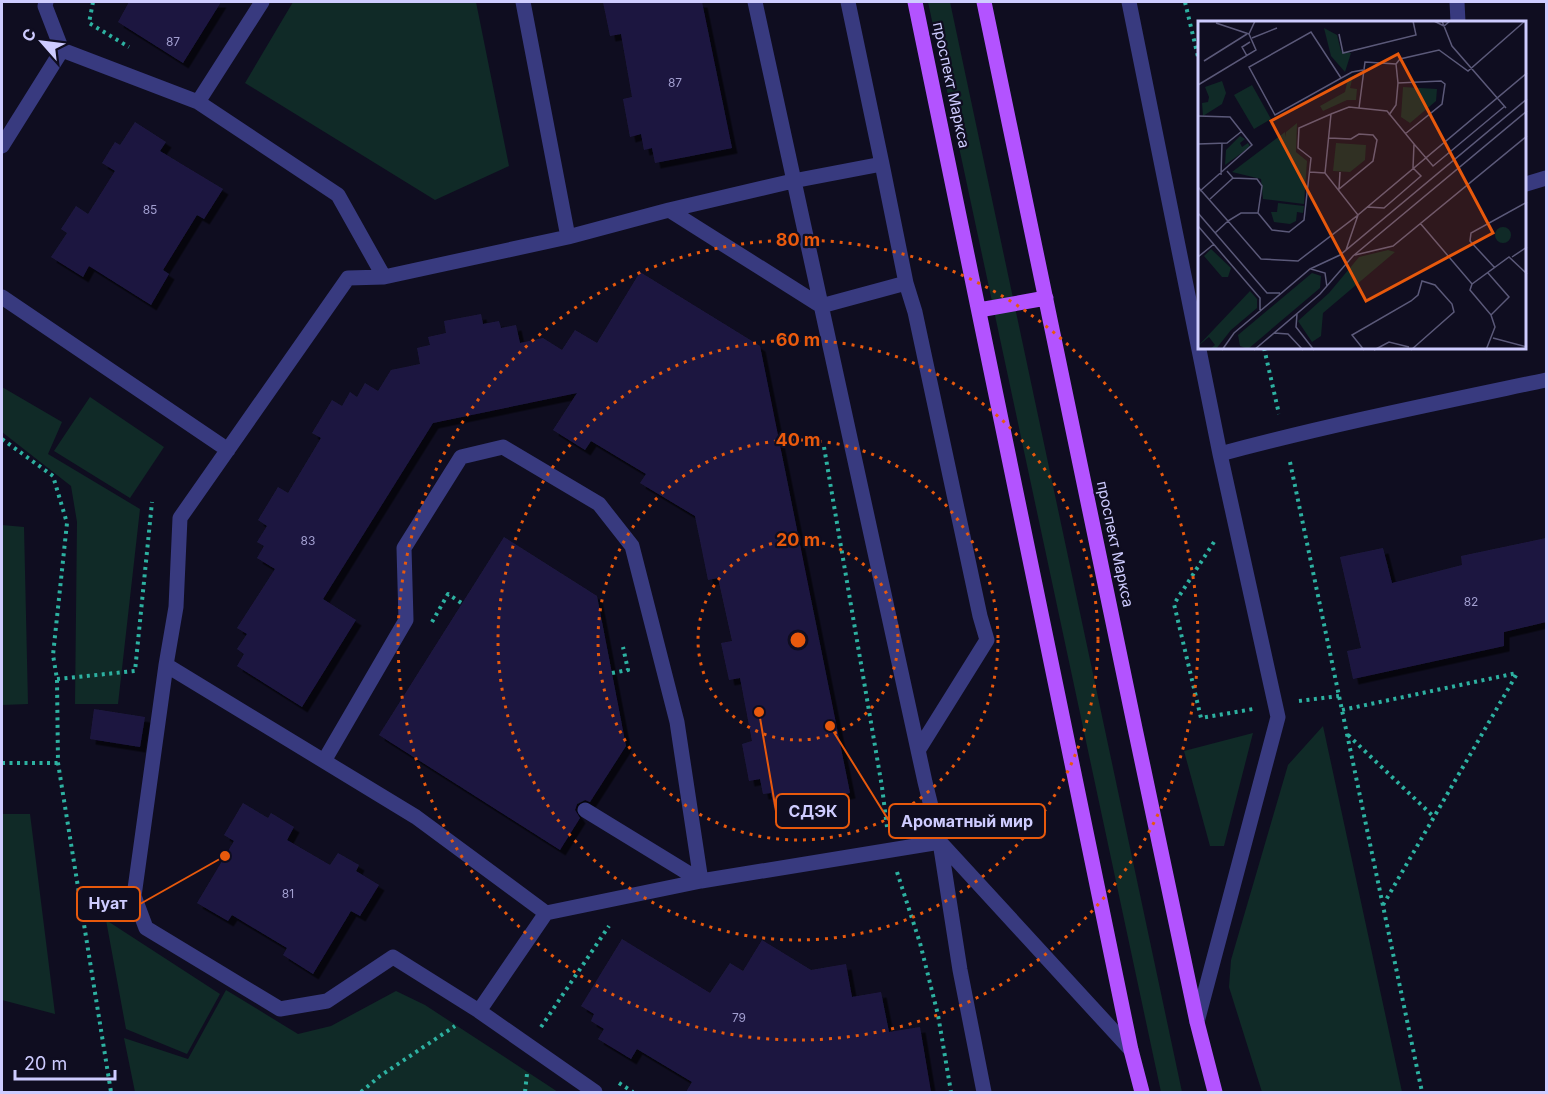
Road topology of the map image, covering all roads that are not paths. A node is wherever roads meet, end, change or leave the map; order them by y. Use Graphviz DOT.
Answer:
graph roads {
  1 [pos="46,2"];
  2 [pos="262,2"];
  3 [pos="523,2"];
  4 [pos="755,2"];
  5 [pos="848,2"];
  6 [pos="915,2"];
  7 [pos="984,2"];
  8 [pos="1130,2"];
  9 [pos="1457,2"];
  10 [pos="1458,21"];
  11 [pos="62,50"];
  12 [pos="198,102"];
  13 [pos="2,146"];
  14 [pos="882,164"];
  15 [pos="1546,178"];
  16 [pos="793,181"];
  17 [pos="1527,184"];
  18 [pos="669,210"];
  19 [pos="568,237"];
  20 [pos="384,277"];
  21 [pos="906,283"];
  22 [pos="2,297"];
  23 [pos="1046,298"];
  24 [pos="820,306"];
  25 [pos="979,310"];
  26 [pos="1198,344"];
  27 [pos="1199,350"];
  28 [pos="1546,380"];
  29 [pos="228,450"];
  30 [pos="1220,454"];
  31 [pos="166,665"];
  32 [pos="919,749"];
  33 [pos="324,761"];
  34 [pos="585,810"];
  35 [pos="940,842"];
  36 [pos="702,881"];
  37 [pos="546,913"];
  38 [pos="479,1011"];
  39 [pos="1197,1022"];
  40 [pos="1131,1050"];
  41 [pos="595,1092"];
  42 [pos="984,1092"];
  43 [pos="1142,1092"];
  44 [pos="1215,1092"];
  1 -- 11 [label="lane"];
  2 -- 12 [label="lane"];
  3 -- 19 [label="lane"];
  4 -- 16 [label="lane"];
  5 -- 14 [label="lane"];
  6 -- 25 [label="main road, проспект Маркса"];
  7 -- 23 [label="main road, проспект Маркса"];
  8 -- 26 [label="lane"];
  9 -- 10 [label="lane"];
  11 -- 12 [label="lane"];
  11 -- 13 [label="lane"];
  12 -- 20 [label="lane"];
  14 -- 16 [label="lane"];
  14 -- 21 [label="lane"];
  15 -- 17 [label="lane"];
  16 -- 18 [label="lane"];
  16 -- 24 [label="lane"];
  18 -- 19 [label="lane"];
  18 -- 24 [label="lane"];
  19 -- 20 [label="lane"];
  20 -- 29 [label="lane"];
  21 -- 24 [label="lane"];
  21 -- 32 [label="lane"];
  22 -- 29 [label="lane"];
  23 -- 25 [label="main road"];
  23 -- 39 [label="main road, проспект Маркса"];
  24 -- 32 [label="lane"];
  25 -- 40 [label="main road, проспект Маркса"];
  27 -- 30 [label="lane"];
  28 -- 30 [label="lane"];
  29 -- 31 [label="lane"];
  30 -- 39 [label="lane"];
  31 -- 33 [label="lane"];
  31 -- 38 [label="lane"];
  32 -- 35 [label="lane"];
  33 -- 36 [label="lane"];
  33 -- 37 [label="lane"];
  34 -- 36 [label="lane"];
  35 -- 36 [label="lane"];
  35 -- 40 [label="lane"];
  35 -- 42 [label="lane"];
  36 -- 37 [label="lane"];
  37 -- 38 [label="lane"];
  38 -- 41 [label="lane"];
  39 -- 44 [label="main road, проспект Маркса"];
  40 -- 43 [label="main road, проспект Маркса"];
}
